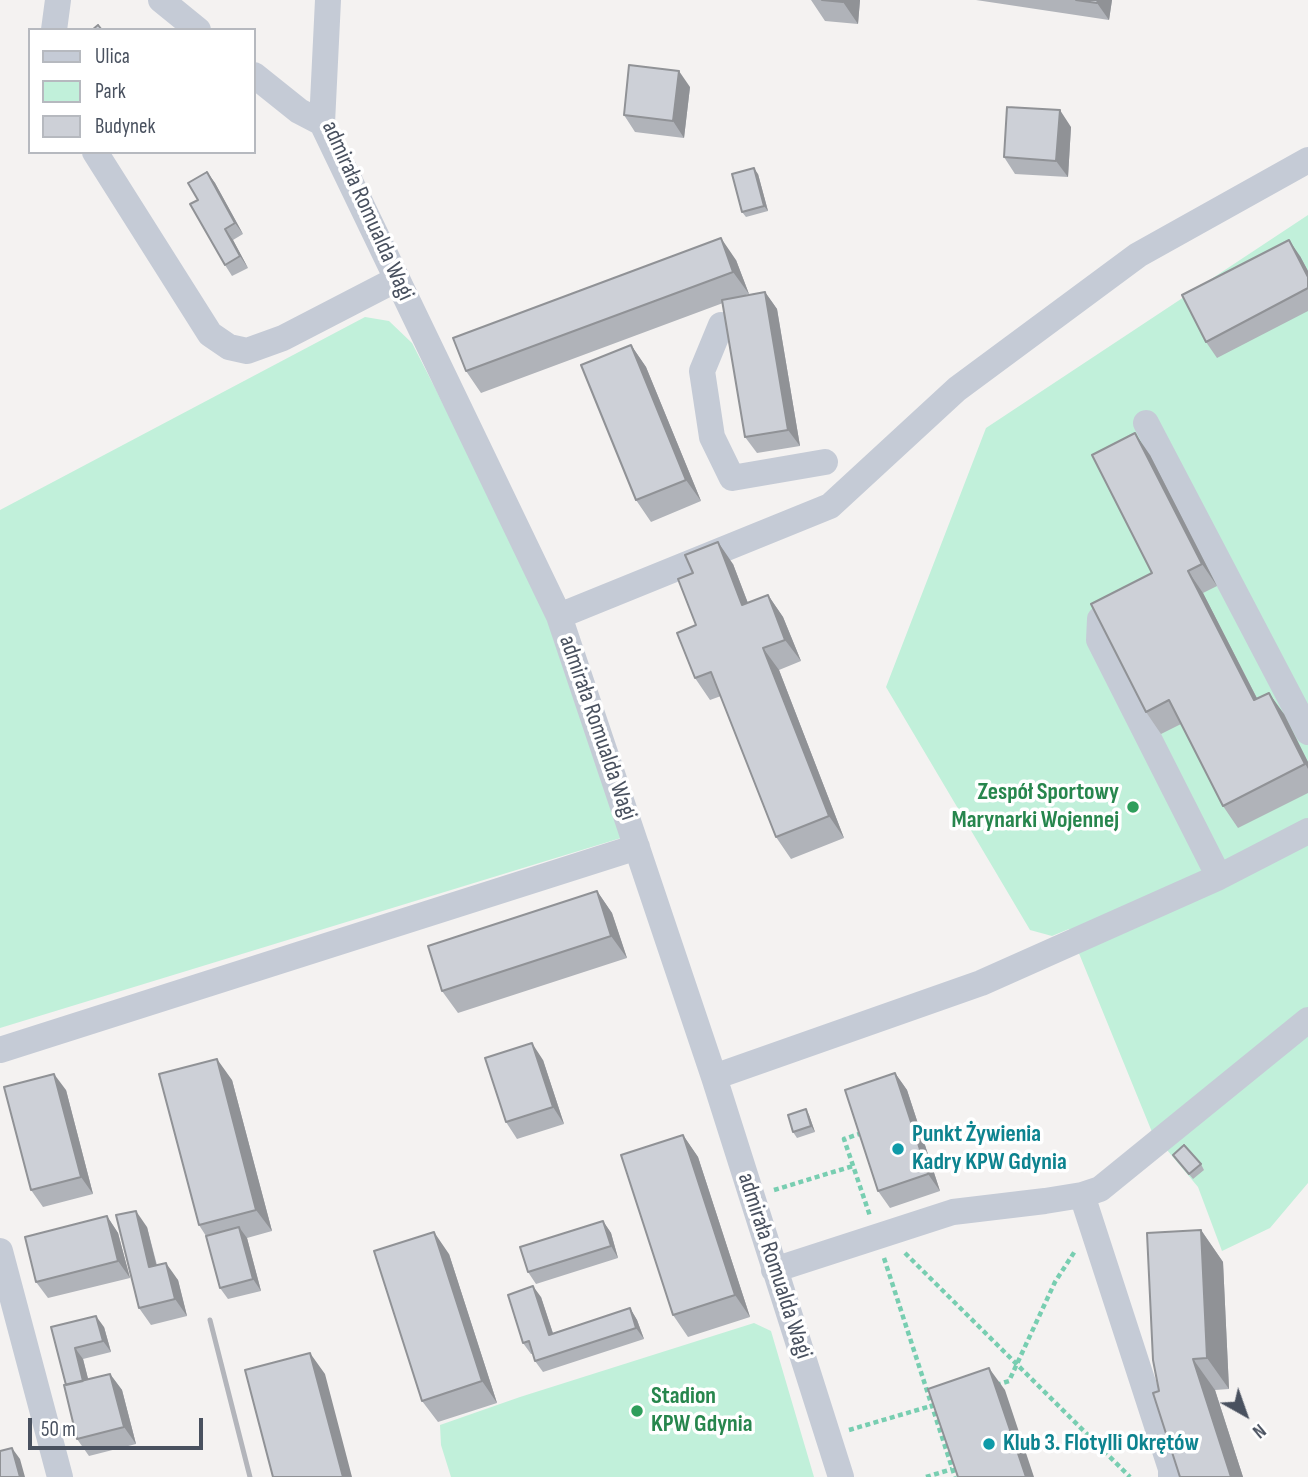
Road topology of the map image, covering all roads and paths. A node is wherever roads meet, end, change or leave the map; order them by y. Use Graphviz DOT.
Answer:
graph roads {
  1 [pos="58,0"];
  2 [pos="161,0"];
  3 [pos="328,0"];
  4 [pos="54,28"];
  5 [pos="196,28"];
  6 [pos="256,77"];
  7 [pos="322,123"];
  8 [pos="96,154"];
  9 [pos="1308,160"];
  10 [pos="397,279"];
  11 [pos="721,325"];
  12 [pos="1146,423"];
  13 [pos="825,462"];
  14 [pos="559,616"];
  15 [pos="1100,620"];
  16 [pos="1308,732"];
  17 [pos="1308,831"];
  18 [pos="637,847"];
  19 [pos="1219,877"];
  20 [pos="1308,1020"];
  21 [pos="0,1050"];
  22 [pos="714,1077"];
  23 [pos="862,1133"];
  24 [pos="853,1166"];
  25 [pos="1082,1195"];
  26 [pos="752,1198"];
  27 [pos="1092,1226"];
  28 [pos="881,1235"];
  29 [pos="0,1251"];
  30 [pos="774,1269"];
  31 [pos="1017,1364"];
  32 [pos="983,1390"];
  33 [pos="944,1402"];
  34 [pos="931,1406"];
  35 [pos="828,1437"];
  36 [pos="952,1469"];
  37 [pos="60,1477"];
  38 [pos="841,1477"];
  39 [pos="926,1477"];
  40 [pos="955,1477"];
  41 [pos="1130,1477"];
  42 [pos="1171,1477"];
  1 -- 4 [label="street"];
  2 -- 5 [label="street"];
  3 -- 7 [label="street, admirała Romualda Wagi"];
  6 -- 7 [label="street"];
  7 -- 10 [label="street, admirała Romualda Wagi"];
  8 -- 10 [label="street"];
  9 -- 14 [label="street"];
  10 -- 14 [label="street, admirała Romualda Wagi"];
  11 -- 13 [label="street"];
  12 -- 16 [label="street"];
  14 -- 18 [label="street, admirała Romualda Wagi"];
  15 -- 19 [label="street"];
  17 -- 19 [label="street"];
  18 -- 21 [label="street"];
  18 -- 22 [label="street, admirała Romualda Wagi"];
  19 -- 22 [label="street"];
  20 -- 25 [label="street"];
  22 -- 26 [label="street, admirała Romualda Wagi"];
  23 -- 24 [label="path"];
  24 -- 26 [label="path"];
  24 -- 28 [label="path"];
  25 -- 27 [label="street"];
  25 -- 28 [label="street"];
  26 -- 30 [label="street, admirała Romualda Wagi"];
  27 -- 31 [label="path"];
  27 -- 42 [label="street"];
  28 -- 30 [label="street"];
  28 -- 31 [label="path"];
  28 -- 34 [label="path"];
  29 -- 37 [label="street"];
  30 -- 35 [label="street, admirała Romualda Wagi"];
  31 -- 32 [label="path"];
  31 -- 41 [label="path"];
  33 -- 34 [label="path"];
  34 -- 35 [label="path"];
  34 -- 36 [label="path"];
  35 -- 38 [label="street, admirała Romualda Wagi"];
  36 -- 39 [label="path"];
  36 -- 40 [label="path"];
}
